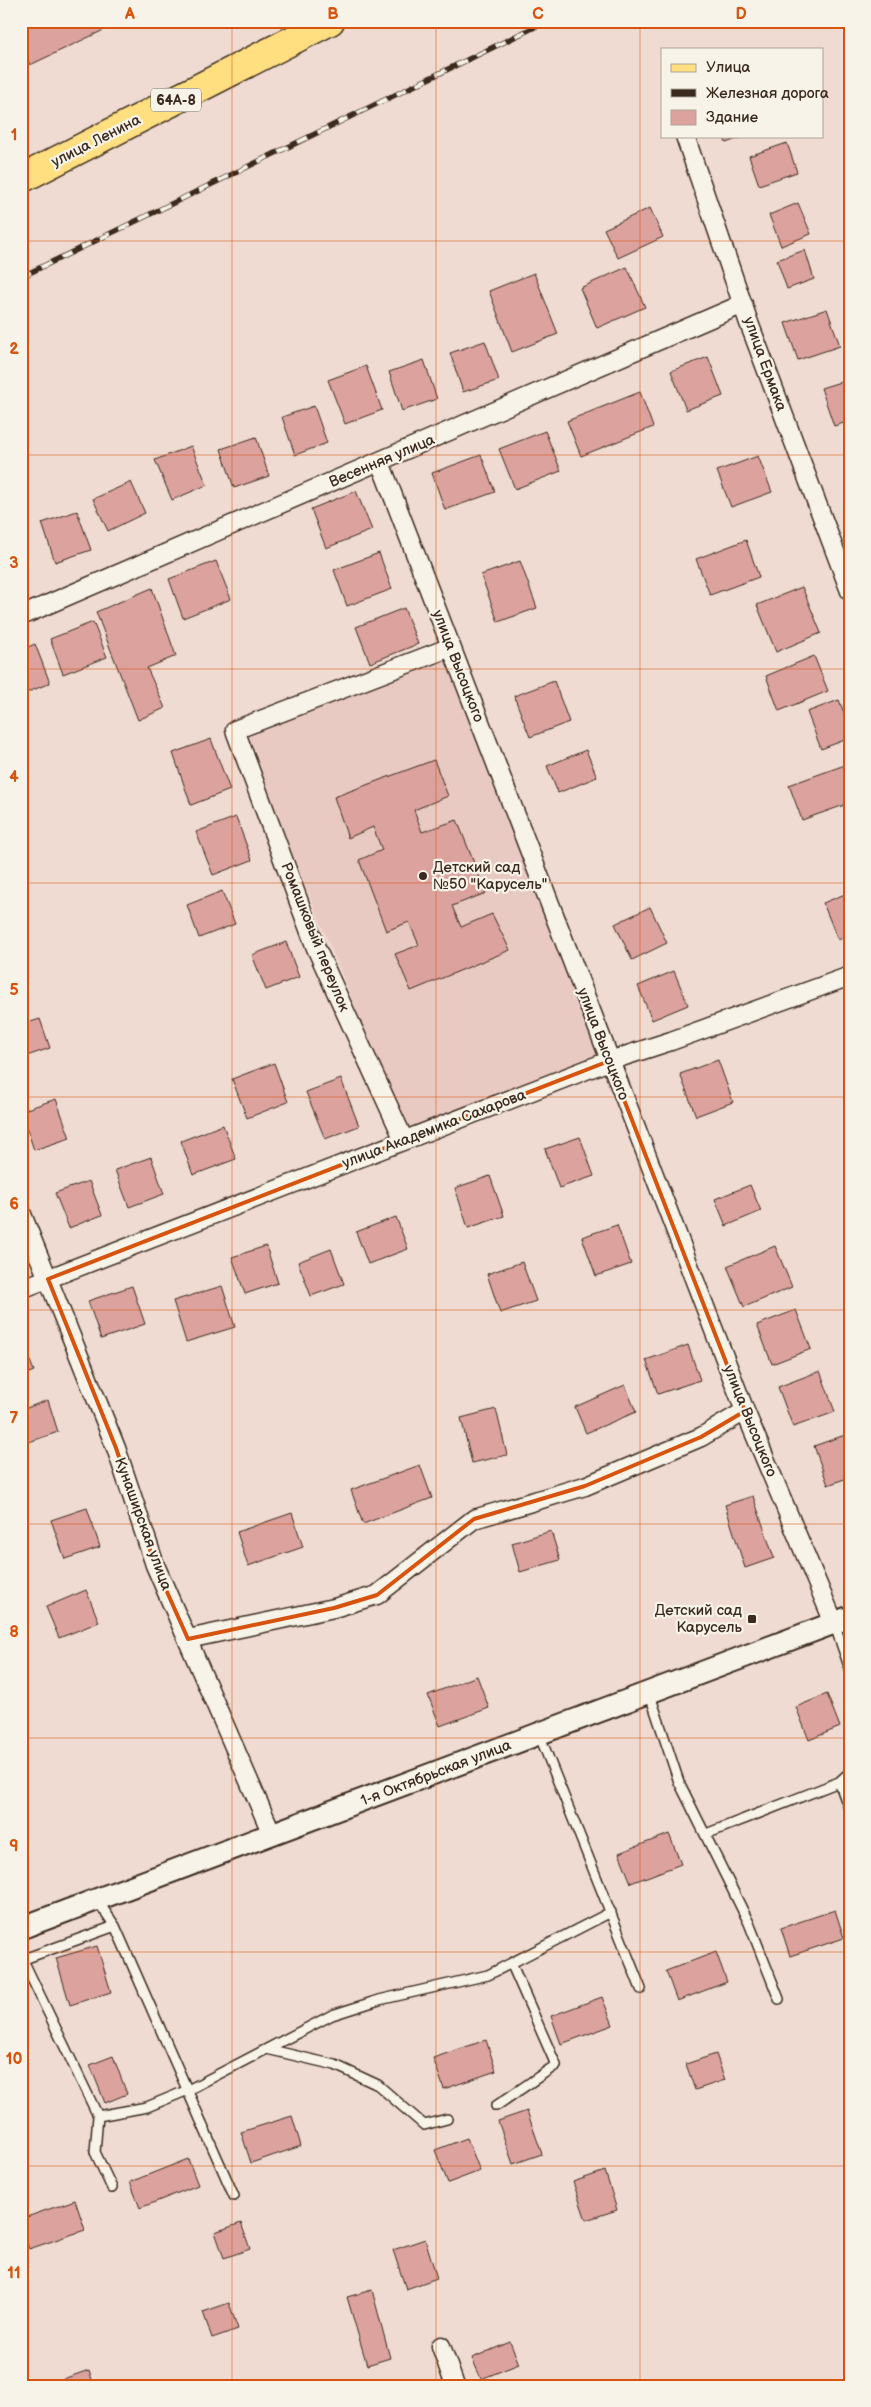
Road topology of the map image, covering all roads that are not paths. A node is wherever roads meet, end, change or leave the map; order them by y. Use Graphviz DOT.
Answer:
graph roads {
  1 [pos="330,21"];
  2 [pos="687,138"];
  3 [pos="21,179"];
  4 [pos="742,304"];
  5 [pos="380,462"];
  6 [pos="850,591"];
  7 [pos="21,616"];
  8 [pos="452,647"];
  9 [pos="850,976"];
  10 [pos="609,1060"];
  11 [pos="404,1140"];
  12 [pos="21,1212"];
  13 [pos="48,1279"];
  14 [pos="21,1289"];
  15 [pos="745,1410"];
  16 [pos="842,1620"];
  17 [pos="188,1639"];
  18 [pos="850,1669"];
  19 [pos="649,1692"];
  20 [pos="538,1734"];
  21 [pos="850,1772"];
  22 [pos="839,1782"];
  23 [pos="850,1811"];
  24 [pos="272,1834"];
  25 [pos="706,1834"];
  26 [pos="97,1899"];
  27 [pos="611,1912"];
  28 [pos="116,1926"];
  29 [pos="21,1928"];
  30 [pos="23,1957"];
  31 [pos="512,1965"];
  32 [pos="641,1989"];
  33 [pos="779,1999"];
  34 [pos="267,2049"];
  35 [pos="188,2090"];
  36 [pos="496,2106"];
  37 [pos="98,2116"];
  38 [pos="447,2119"];
  39 [pos="112,2188"];
  40 [pos="234,2196"];
  41 [pos="440,2346"];
  42 [pos="456,2386"];
  1 -- 3 [label="main road, улица Ленина / 64А-8"];
  2 -- 4 [label="street, улица Ермака"];
  4 -- 5 [label="street, Весенняя улица"];
  4 -- 6 [label="street, улица Ермака"];
  5 -- 7 [label="street, Весенняя улица"];
  5 -- 8 [label="street, улица Высоцкого"];
  8 -- 10 [label="street, улица Высоцкого"];
  8 -- 11 [label="street, Ромашковый переулок"];
  9 -- 10 [label="street, улица Академика Сахарова"];
  10 -- 11 [label="street, улица Академика Сахарова"];
  10 -- 15 [label="street, улица Высоцкого"];
  11 -- 13 [label="street, улица Академика Сахарова"];
  12 -- 13 [label="street, Кунаширская улица"];
  13 -- 14 [label="street, улица Академика Сахарова"];
  13 -- 17 [label="street, Кунаширская улица"];
  15 -- 16 [label="street, улица Высоцкого"];
  15 -- 17 [label="street"];
  16 -- 18 [label="lane"];
  16 -- 19 [label="street, 1-я Октябрьская улица"];
  17 -- 24 [label="street, Кунаширская улица"];
  19 -- 20 [label="street, 1-я Октябрьская улица"];
  19 -- 25 [label="lane"];
  20 -- 24 [label="street, 1-я Октябрьская улица"];
  20 -- 27 [label="lane"];
  21 -- 22 [label="lane"];
  22 -- 23 [label="lane"];
  22 -- 25 [label="lane"];
  24 -- 26 [label="street, 1-я Октябрьская улица"];
  25 -- 33 [label="lane"];
  26 -- 28 [label="lane"];
  26 -- 29 [label="street, 1-я Октябрьская улица"];
  27 -- 31 [label="lane"];
  27 -- 32 [label="lane"];
  28 -- 30 [label="lane"];
  28 -- 35 [label="lane"];
  30 -- 37 [label="lane"];
  31 -- 34 [label="lane"];
  31 -- 36 [label="lane"];
  34 -- 35 [label="lane"];
  34 -- 38 [label="lane"];
  35 -- 37 [label="lane"];
  35 -- 40 [label="lane"];
  37 -- 39 [label="lane"];
  41 -- 42 [label="street"];
}
